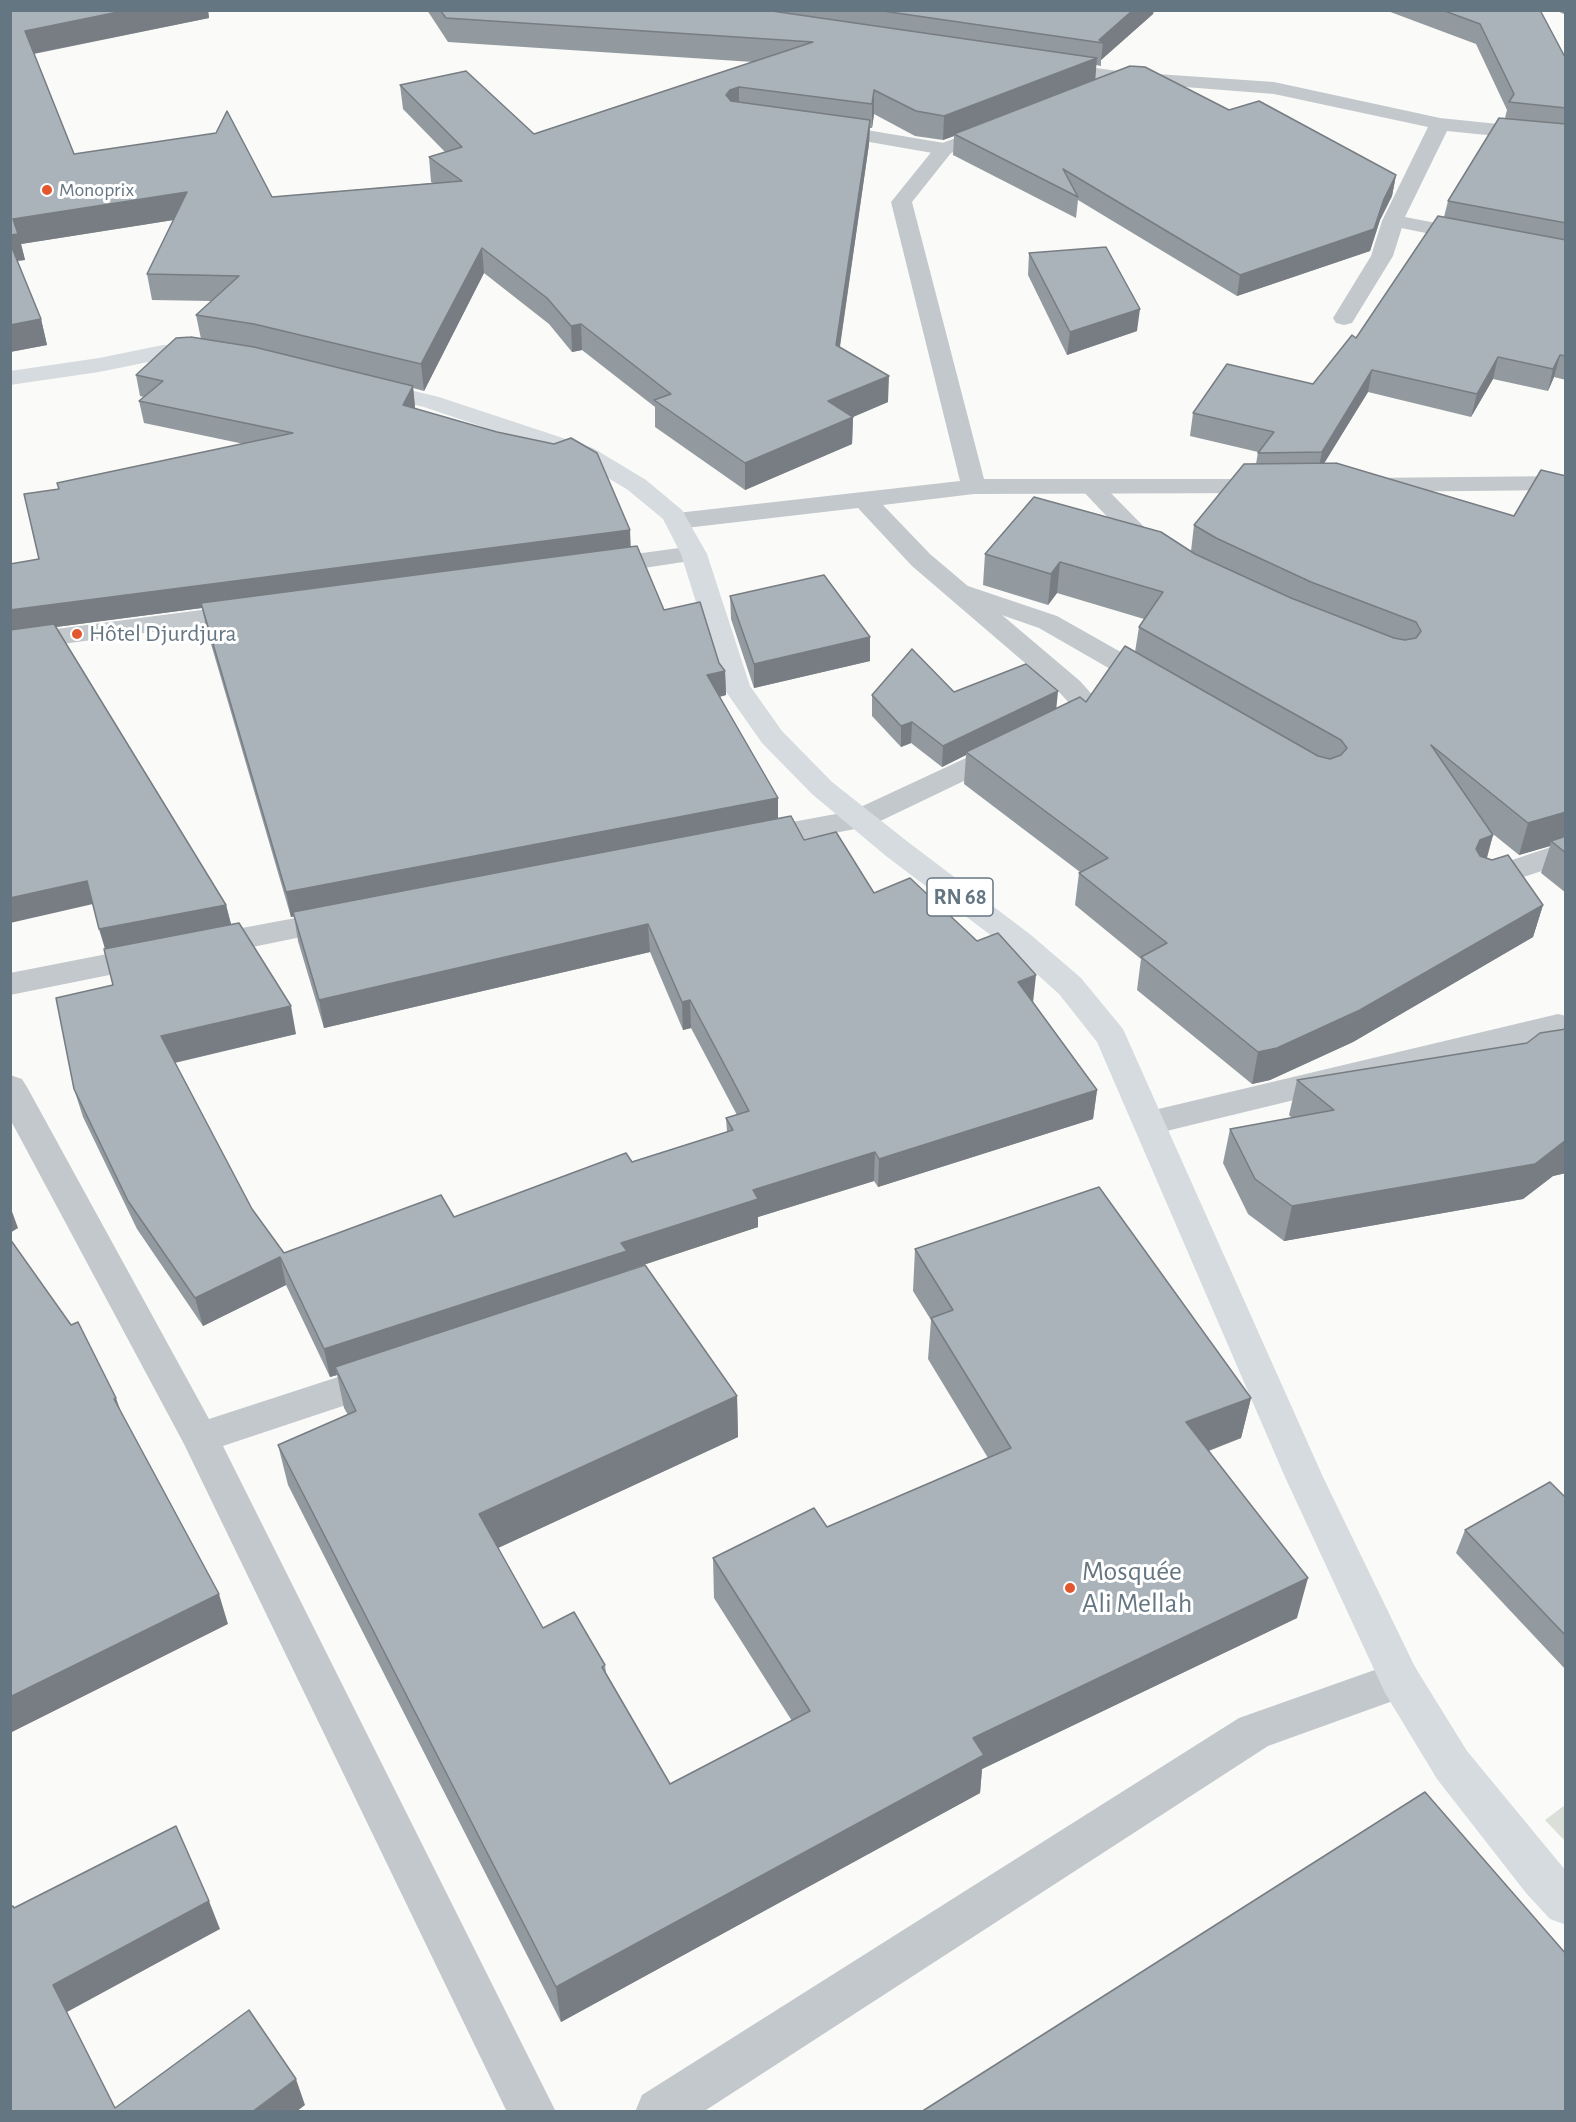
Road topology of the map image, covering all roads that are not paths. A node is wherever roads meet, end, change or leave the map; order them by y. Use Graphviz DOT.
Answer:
graph roads {
  1 [pos="1031,65"];
  2 [pos="1126,78"];
  3 [pos="1083,95"];
  4 [pos="1019,120"];
  5 [pos="1440,124"];
  6 [pos="805,126"];
  7 [pos="1566,137"];
  8 [pos="944,149"];
  9 [pos="1393,220"];
  10 [pos="1566,255"];
  11 [pos="1344,318"];
  12 [pos="237,356"];
  13 [pos="10,378"];
  14 [pos="350,382"];
  15 [pos="1566,483"];
  16 [pos="1337,485"];
  17 [pos="1090,486"];
  18 [pos="1290,486"];
  19 [pos="974,487"];
  20 [pos="864,500"];
  21 [pos="677,521"];
  22 [pos="694,555"];
  23 [pos="1183,565"];
  24 [pos="575,570"];
  25 [pos="956,590"];
  26 [pos="267,609"];
  27 [pos="10,643"];
  28 [pos="1173,694"];
  29 [pos="860,819"];
  30 [pos="732,844"];
  31 [pos="1566,852"];
  32 [pos="1484,880"];
  33 [pos="371,914"];
  34 [pos="10,984"];
  35 [pos="1566,1027"];
  36 [pos="10,1087"];
  37 [pos="1150,1123"];
  38 [pos="414,1367"];
  39 [pos="200,1438"];
  40 [pos="1400,1680"];
  41 [pos="1566,1904"];
  42 [pos="532,2112"];
  43 [pos="659,2112"];
  1 -- 2 [label="street"];
  2 -- 3 [label="street"];
  2 -- 5 [label="street"];
  4 -- 8 [label="street"];
  5 -- 7 [label="street"];
  5 -- 9 [label="street"];
  6 -- 8 [label="street"];
  8 -- 19 [label="street"];
  9 -- 10 [label="street"];
  9 -- 11 [label="street"];
  12 -- 13 [label="main road"];
  14 -- 21 [label="main road, RN 68"];
  15 -- 16 [label="street"];
  17 -- 18 [label="street"];
  17 -- 19 [label="street"];
  17 -- 23 [label="street"];
  19 -- 20 [label="street"];
  20 -- 21 [label="street"];
  20 -- 25 [label="street"];
  21 -- 22 [label="main road, RN 68"];
  22 -- 24 [label="street"];
  22 -- 29 [label="main road, RN 68"];
  25 -- 28 [label="street"];
  25 -- 29 [label="street"];
  26 -- 27 [label="street"];
  29 -- 30 [label="street"];
  29 -- 37 [label="main road, RN 68"];
  31 -- 32 [label="street"];
  33 -- 34 [label="street"];
  35 -- 37 [label="street"];
  36 -- 39 [label="street"];
  37 -- 40 [label="main road, RN 68"];
  38 -- 39 [label="street"];
  39 -- 42 [label="street"];
  40 -- 41 [label="main road, RN 68"];
  40 -- 43 [label="street"];
}
